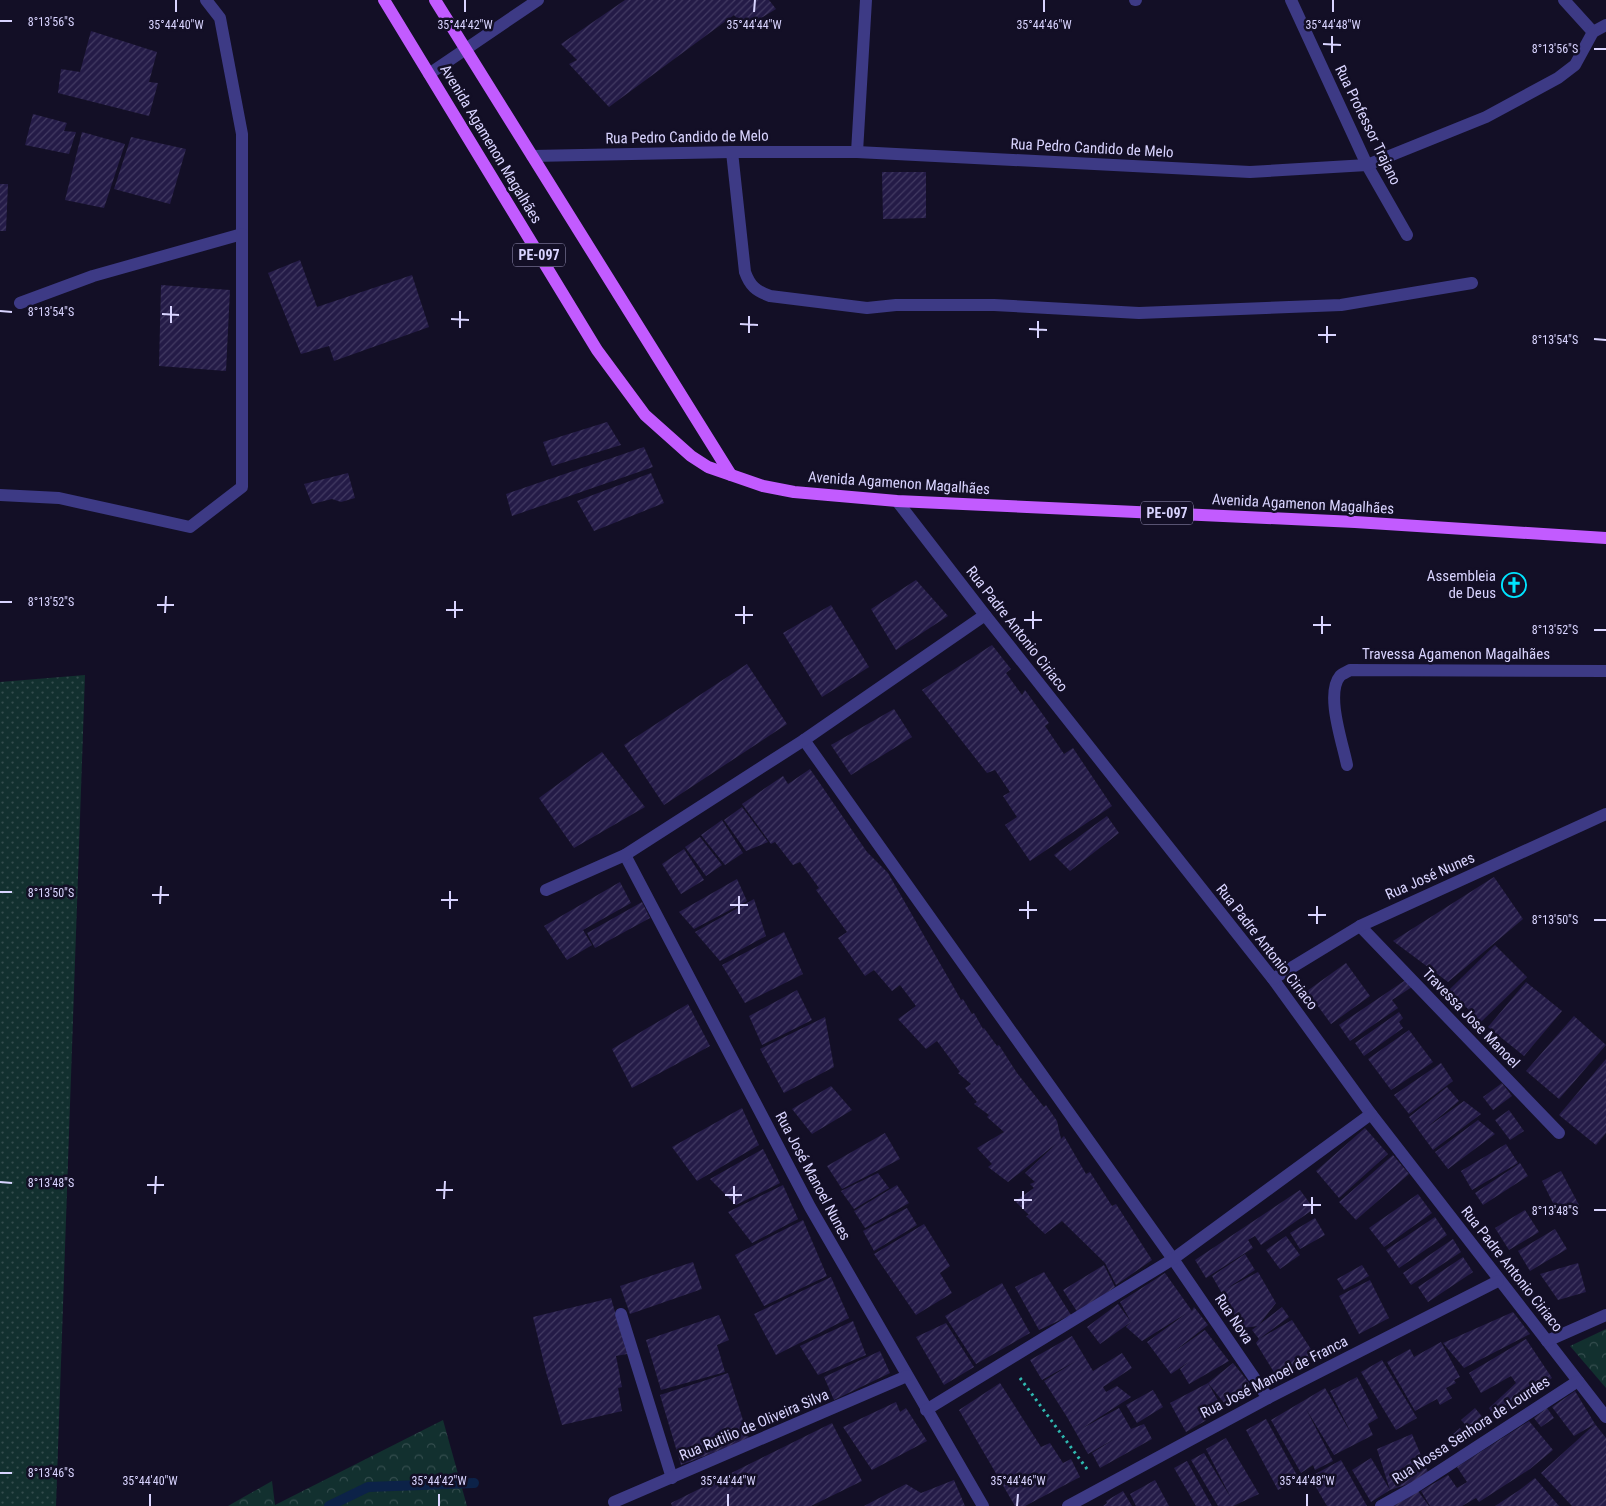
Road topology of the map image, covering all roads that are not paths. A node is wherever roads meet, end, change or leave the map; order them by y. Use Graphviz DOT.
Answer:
graph roads {
  1 [pos="206,0"];
  2 [pos="384,0"];
  3 [pos="435,0"];
  4 [pos="538,0"];
  5 [pos="866,0"];
  6 [pos="1291,0"];
  7 [pos="1564,0"];
  8 [pos="1606,25"];
  9 [pos="1593,32"];
  10 [pos="466,49"];
  11 [pos="429,74"];
  12 [pos="732,152"];
  13 [pos="857,152"];
  14 [pos="532,156"];
  15 [pos="1367,165"];
  16 [pos="242,234"];
  17 [pos="1407,235"];
  18 [pos="1472,283"];
  19 [pos="20,303"];
  20 [pos="731,475"];
  21 [pos="0,495"];
  22 [pos="897,501"];
  23 [pos="1606,538"];
  24 [pos="984,615"];
  25 [pos="1606,671"];
  26 [pos="804,740"];
  27 [pos="1347,765"];
  28 [pos="1606,814"];
  29 [pos="625,855"];
  30 [pos="546,890"];
  31 [pos="1360,926"];
  32 [pos="1273,979"];
  33 [pos="1371,1114"];
  34 [pos="1558,1133"];
  35 [pos="1173,1259"];
  36 [pos="1498,1281"];
  37 [pos="621,1314"];
  38 [pos="1606,1314"];
  39 [pos="1547,1340"];
  40 [pos="907,1376"];
  41 [pos="1578,1381"];
  42 [pos="1268,1398"];
  43 [pos="926,1410"];
  44 [pos="1606,1415"];
  45 [pos="672,1478"];
  46 [pos="614,1502"];
  47 [pos="983,1506"];
  48 [pos="1068,1506"];
  49 [pos="1381,1506"];
  1 -- 16 [label="street"];
  2 -- 11 [label="main road, Avenida Agamenon Magalhães / PE-097"];
  3 -- 10 [label="main road, Avenida Agamenon Magalhães / PE-097"];
  4 -- 10 [label="street"];
  5 -- 13 [label="street"];
  6 -- 15 [label="street, Rua Professor Trajano"];
  7 -- 9 [label="street"];
  8 -- 9 [label="street"];
  9 -- 15 [label="street, Rua Pedro Candido de Melo"];
  10 -- 11 [label="street"];
  10 -- 14 [label="main road, Avenida Agamenon Magalhães / PE-097"];
  11 -- 20 [label="main road, Avenida Agamenon Magalhães / PE-097"];
  12 -- 13 [label="street, Rua Pedro Candido de Melo"];
  12 -- 14 [label="street, Rua Pedro Candido de Melo"];
  12 -- 18 [label="street"];
  13 -- 15 [label="street, Rua Pedro Candido de Melo"];
  14 -- 20 [label="main road, Avenida Agamenon Magalhães / PE-097"];
  15 -- 17 [label="street, Rua Professor Trajano"];
  16 -- 19 [label="street"];
  16 -- 21 [label="street"];
  20 -- 22 [label="main road, Avenida Agamenon Magalhães / PE-097"];
  22 -- 23 [label="main road, Avenida Agamenon Magalhães / PE-097"];
  22 -- 24 [label="street, Rua Padre Antonio Ciriaco"];
  24 -- 26 [label="street"];
  24 -- 32 [label="street, Rua Padre Antonio Ciriaco"];
  25 -- 27 [label="street, Travessa Agamenon Magalhães"];
  26 -- 29 [label="street"];
  26 -- 35 [label="street, Rua Nova"];
  28 -- 31 [label="street, Rua José Nunes"];
  29 -- 30 [label="street"];
  29 -- 40 [label="street, Rua José Manoel Nunes"];
  31 -- 32 [label="street, Rua José Nunes"];
  31 -- 34 [label="street, Travessa Jose Manoel"];
  32 -- 33 [label="street, Rua Padre Antonio Ciriaco"];
  33 -- 35 [label="street"];
  33 -- 36 [label="street, Rua Padre Antonio Ciriaco"];
  35 -- 42 [label="street, Rua Nova"];
  35 -- 43 [label="street"];
  36 -- 39 [label="street, Rua Padre Antonio Ciriaco"];
  36 -- 42 [label="street, Rua José Manoel de Franca"];
  37 -- 45 [label="street"];
  38 -- 39 [label="street"];
  39 -- 41 [label="street, Rua Padre Antonio Ciriaco"];
  40 -- 43 [label="street, Rua José Manoel Nunes"];
  40 -- 45 [label="street, Rua Rutilio de Oliveira Silva"];
  41 -- 44 [label="street, Rua Padre Antonio Ciriaco"];
  41 -- 49 [label="street, Rua Nossa Senhora de Lourdes"];
  42 -- 48 [label="street, Rua José Manoel de Franca"];
  43 -- 47 [label="street, Rua José Manoel Nunes"];
  45 -- 46 [label="street, Rua Rutilio de Oliveira Silva"];
}
